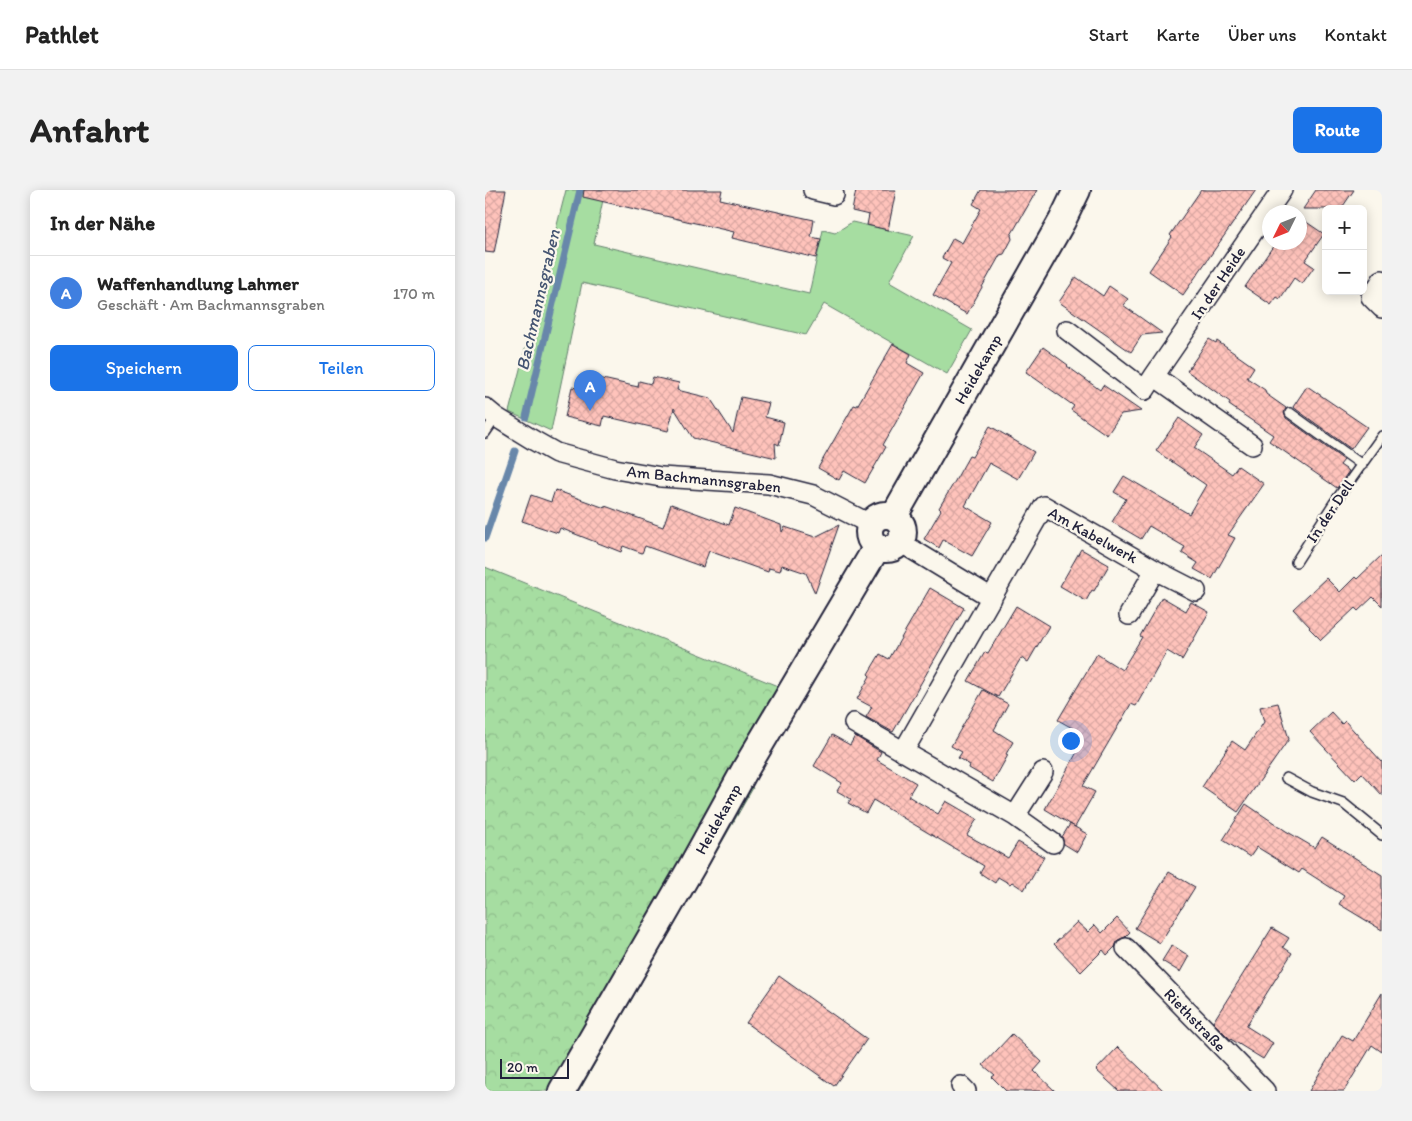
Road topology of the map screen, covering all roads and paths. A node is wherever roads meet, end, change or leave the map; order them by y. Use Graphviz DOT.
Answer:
graph roads {
  1 [pos="813,190"];
  2 [pos="1077,190"];
  3 [pos="1089,190"];
  4 [pos="1282,190"];
  5 [pos="834,195"];
  6 [pos="1062,221"];
  7 [pos="1382,280"];
  8 [pos="1382,308"];
  9 [pos="1067,330"];
  10 [pos="1155,376"];
  11 [pos="491,413"];
  12 [pos="1290,413"];
  13 [pos="485,433"];
  14 [pos="1382,436"];
  15 [pos="1252,445"];
  16 [pos="1363,465"];
  17 [pos="885,533"];
  18 [pos="1296,562"];
  19 [pos="1155,570"];
  20 [pos="1196,591"];
  21 [pos="992,598"];
  22 [pos="1129,615"];
  23 [pos="854,723"];
  24 [pos="903,752"];
  25 [pos="1043,772"];
  26 [pos="1286,778"];
  27 [pos="1015,816"];
  28 [pos="1382,835"];
  29 [pos="1053,843"];
  30 [pos="1126,948"];
  31 [pos="561,1091"];
  32 [pos="1265,1091"];
  1 -- 5 [label="street"];
  2 -- 6 [label="street, Heidekamp"];
  3 -- 6 [label="street, Heidekamp"];
  4 -- 10 [label="street, In der Heide"];
  6 -- 17 [label="street, Heidekamp"];
  7 -- 8 [label="street"];
  9 -- 10 [label="street, In der Heide"];
  10 -- 15 [label="street"];
  11 -- 13 [label="lane"];
  11 -- 17 [label="street, Am Bachmannsgraben"];
  12 -- 16 [label="lane"];
  14 -- 16 [label="lane, In der Dell"];
  16 -- 18 [label="lane, In der Dell"];
  17 -- 21 [label="street"];
  17 -- 31 [label="street, Heidekamp"];
  19 -- 20 [label="street, Am Kabelwerk"];
  19 -- 21 [label="street, Am Kabelwerk"];
  19 -- 22 [label="street, Am Kabelwerk"];
  21 -- 24 [label="street, Am Kabelwerk"];
  23 -- 24 [label="street"];
  24 -- 27 [label="street"];
  25 -- 27 [label="street"];
  26 -- 28 [label="lane"];
  27 -- 29 [label="street"];
  30 -- 32 [label="street, Riethstraße"];
}
